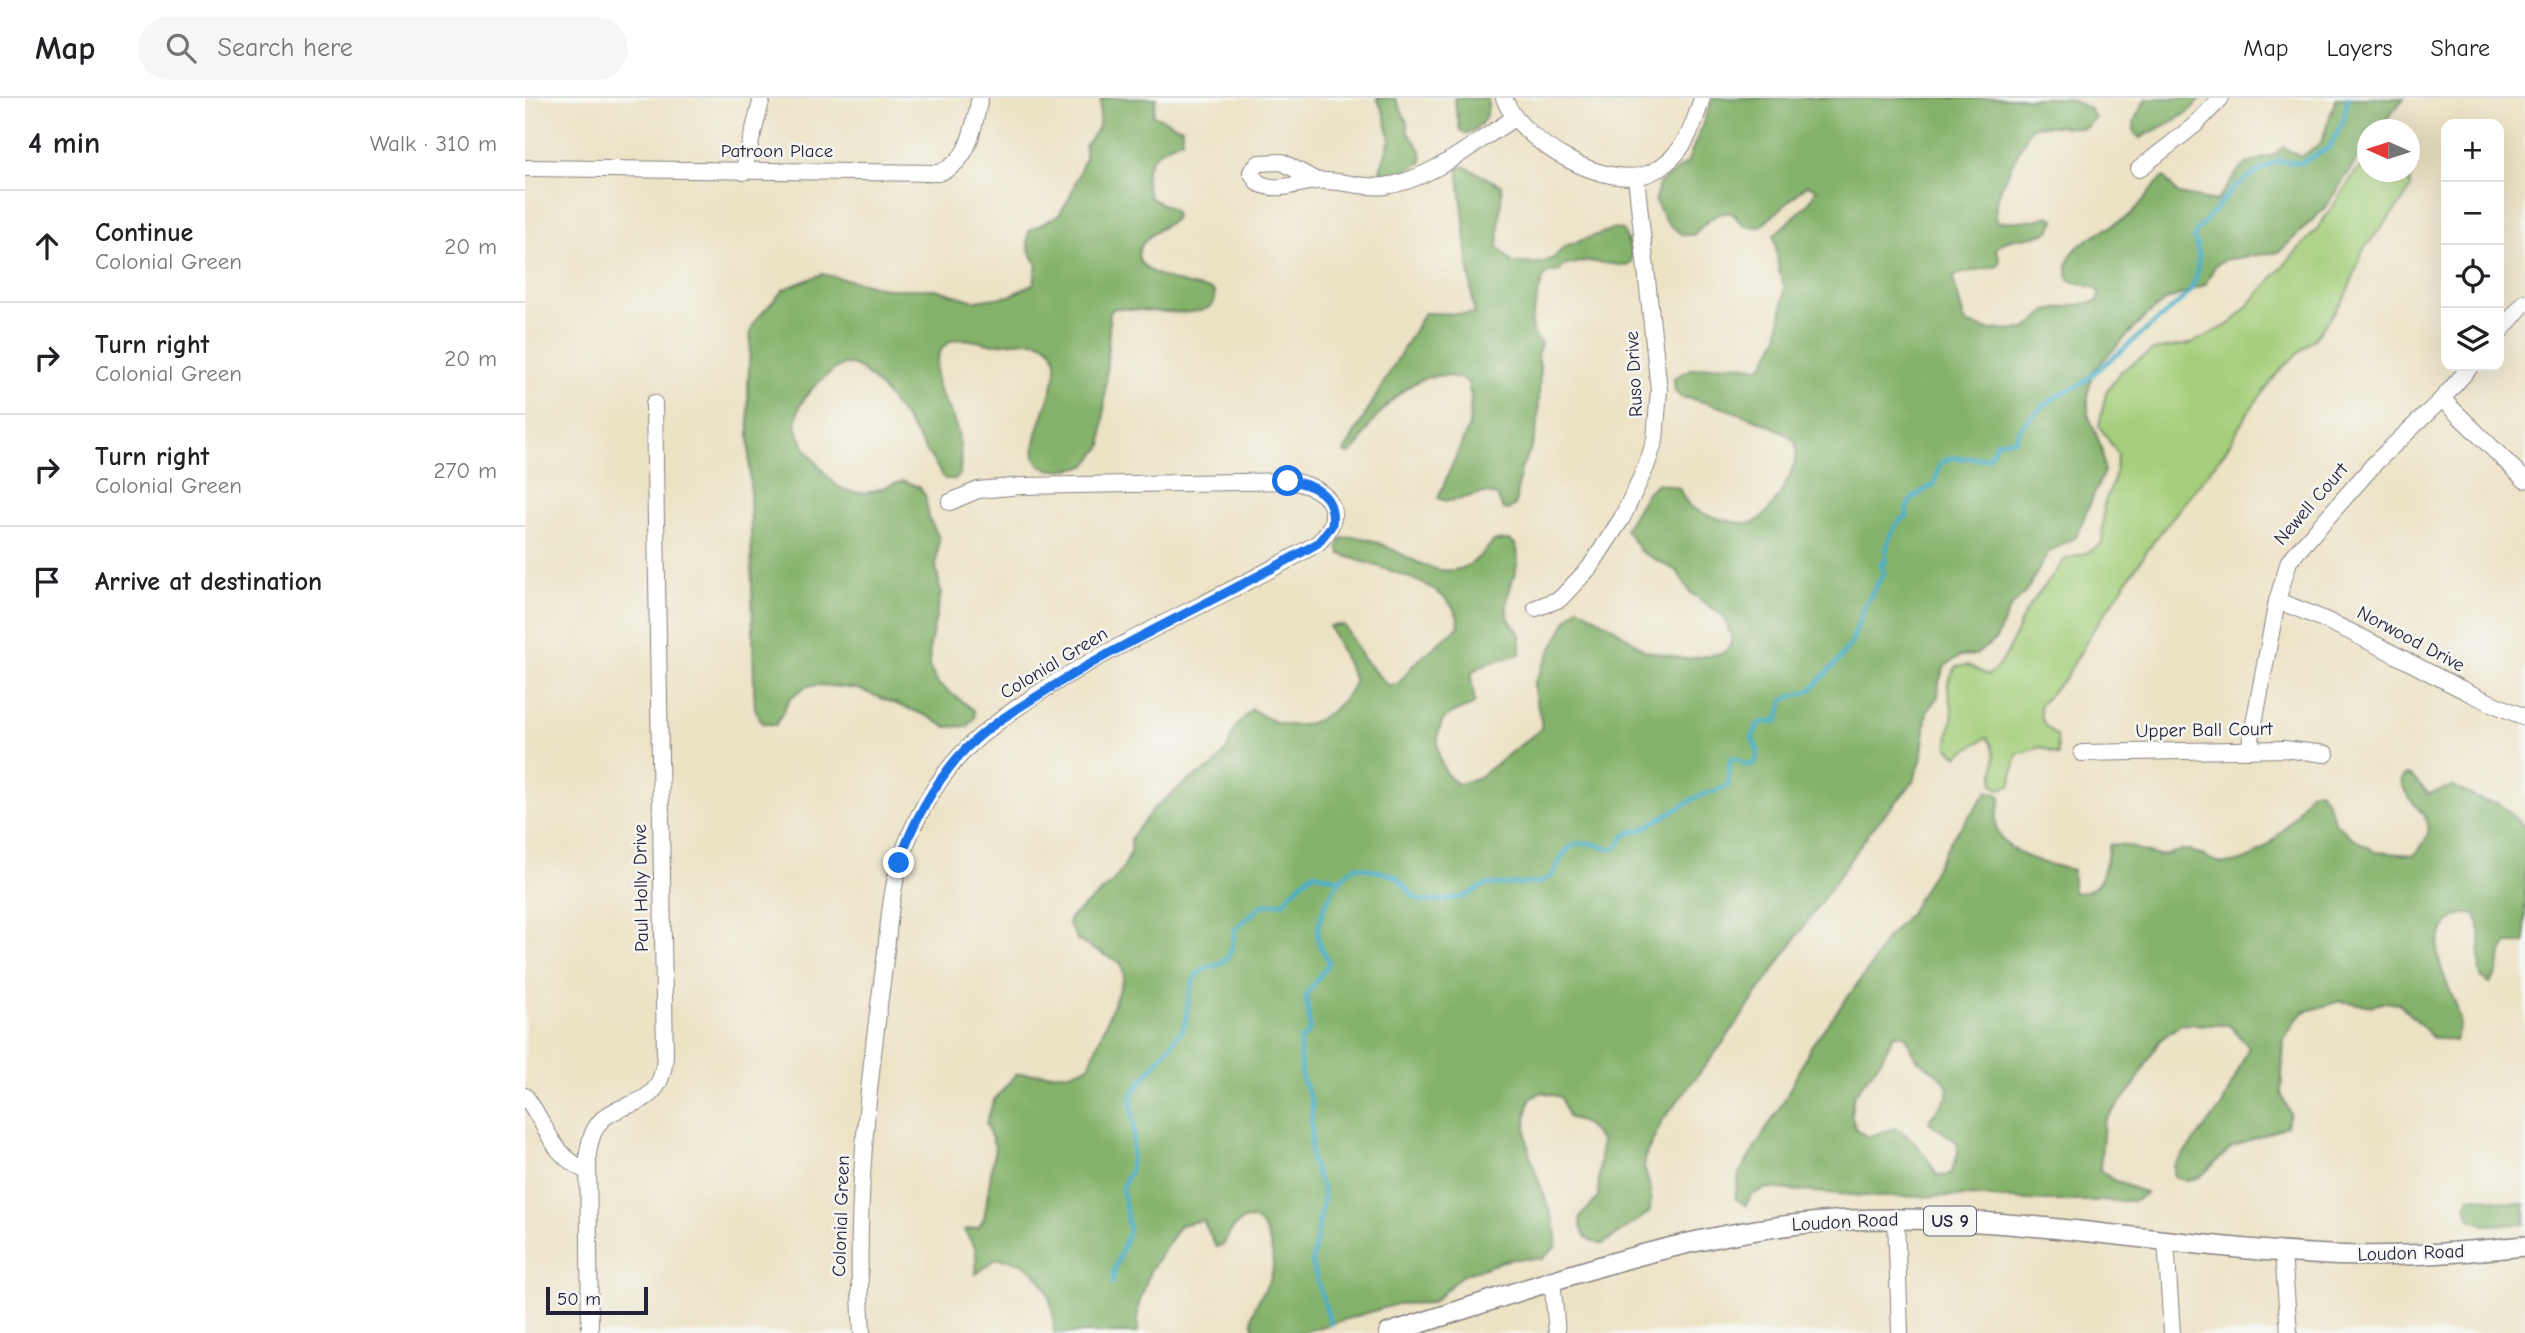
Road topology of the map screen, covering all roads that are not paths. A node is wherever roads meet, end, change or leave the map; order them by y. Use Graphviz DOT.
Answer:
graph roads {
  1 [pos="762,98"];
  2 [pos="980,98"];
  3 [pos="1504,98"];
  4 [pos="1702,98"];
  5 [pos="2221,98"];
  6 [pos="1513,119"];
  7 [pos="525,169"];
  8 [pos="2139,169"];
  9 [pos="743,172"];
  10 [pos="1636,177"];
  11 [pos="1317,181"];
  12 [pos="2525,302"];
  13 [pos="2504,327"];
  14 [pos="2467,371"];
  15 [pos="2442,399"];
  16 [pos="654,403"];
  17 [pos="2525,480"];
  18 [pos="950,502"];
  19 [pos="2277,601"];
  20 [pos="1536,608"];
  21 [pos="2525,717"];
  22 [pos="2249,750"];
  23 [pos="2082,753"];
  24 [pos="2326,754"];
  25 [pos="525,1096"];
  26 [pos="588,1172"];
  27 [pos="1896,1219"];
  28 [pos="2166,1241"];
  29 [pos="2525,1246"];
  30 [pos="2283,1252"];
  31 [pos="1552,1279"];
  32 [pos="590,1333"];
  33 [pos="862,1333"];
  34 [pos="1389,1333"];
  35 [pos="1557,1333"];
  36 [pos="1900,1333"];
  37 [pos="2172,1333"];
  38 [pos="2289,1333"];
  1 -- 9 [label="street"];
  2 -- 9 [label="street, Patroon Place"];
  3 -- 6 [label="street"];
  4 -- 10 [label="street"];
  5 -- 8 [label="street"];
  6 -- 10 [label="street"];
  6 -- 11 [label="street"];
  7 -- 9 [label="street, Patroon Place"];
  10 -- 20 [label="street, Ruso Drive"];
  12 -- 13 [label="street"];
  14 -- 15 [label="street, Newell Court"];
  15 -- 17 [label="street"];
  15 -- 19 [label="street, Newell Court"];
  16 -- 26 [label="street, Paul Holly Drive"];
  18 -- 33 [label="street, Colonial Green"];
  19 -- 21 [label="street, Norwood Drive"];
  19 -- 22 [label="street, Newell Court"];
  22 -- 23 [label="street, Upper Ball Court"];
  22 -- 24 [label="street, Upper Ball Court"];
  25 -- 26 [label="street"];
  26 -- 32 [label="street, Paul Holly Drive"];
  27 -- 28 [label="main road, Loudon Road / US 9"];
  27 -- 31 [label="main road, Loudon Road / US 9"];
  27 -- 36 [label="street"];
  28 -- 30 [label="main road, Loudon Road / US 9"];
  28 -- 37 [label="street"];
  29 -- 30 [label="main road, Loudon Road / US 9"];
  30 -- 38 [label="street"];
  31 -- 34 [label="main road, Loudon Road / US 9"];
  31 -- 35 [label="street"];
}
